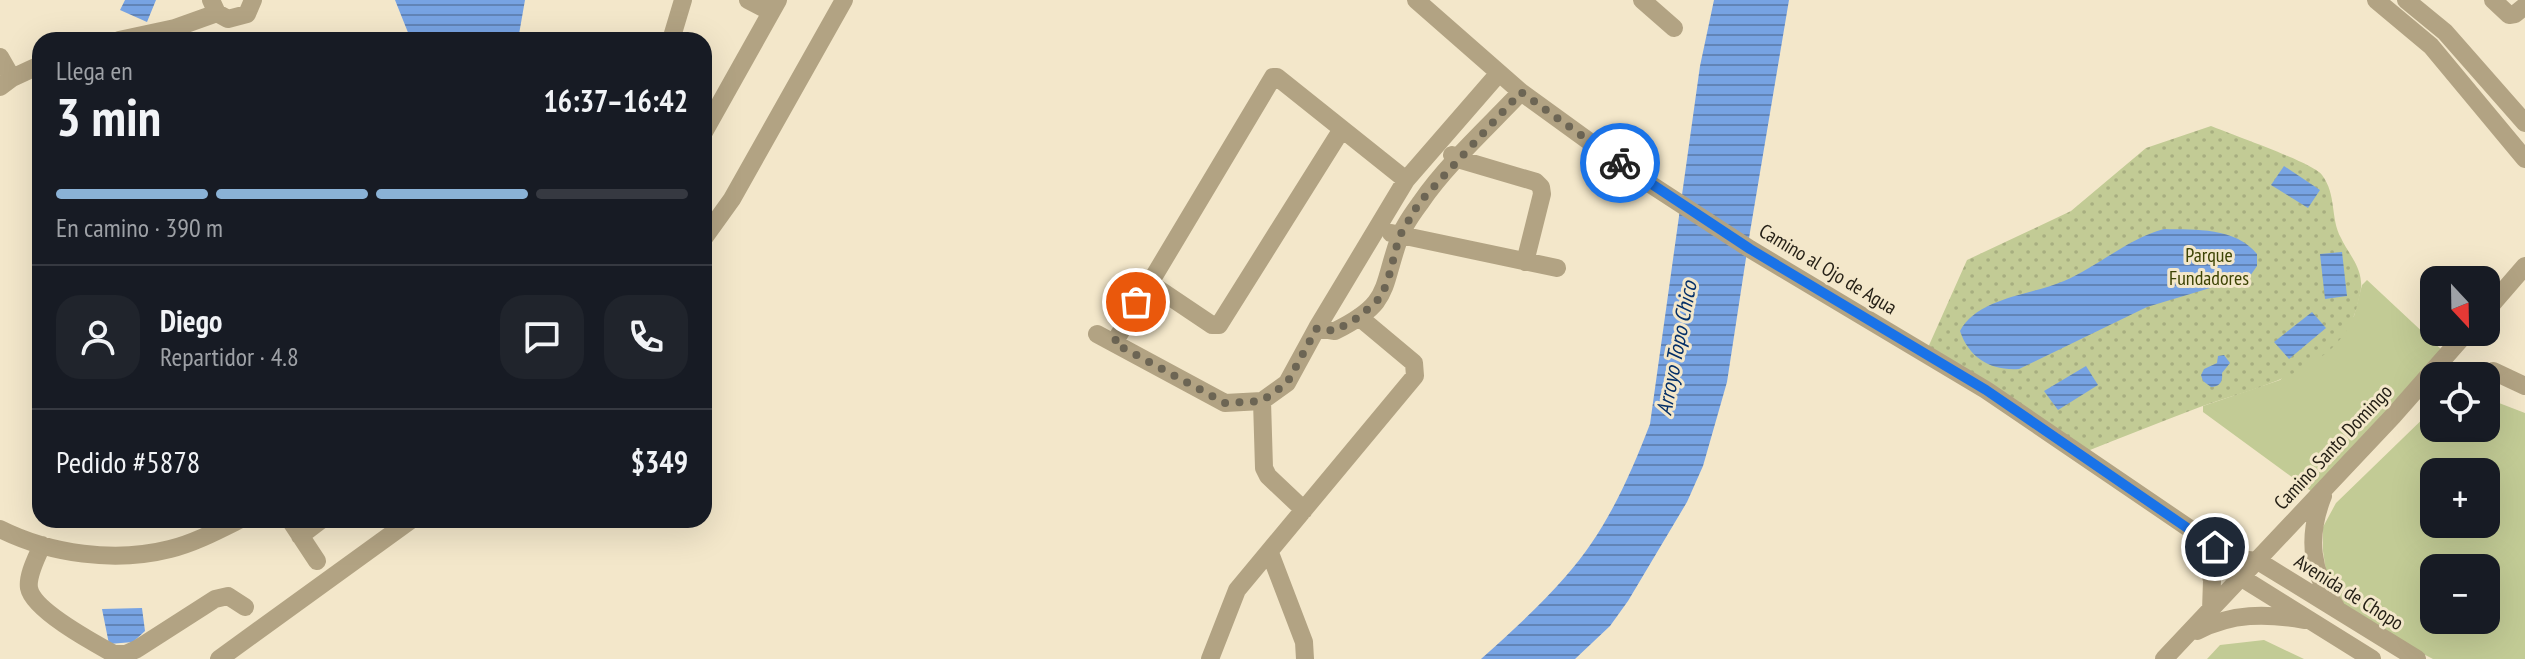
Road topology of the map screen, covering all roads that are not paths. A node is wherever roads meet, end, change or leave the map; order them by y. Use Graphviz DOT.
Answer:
graph roads {
  1 [pos="253,0"];
  2 [pos="683,0"];
  3 [pos="748,0"];
  4 [pos="844,0"];
  5 [pos="1416,0"];
  6 [pos="2376,0"];
  7 [pos="2406,0"];
  8 [pos="2493,0"];
  9 [pos="1644,1"];
  10 [pos="775,6"];
  11 [pos="2525,6"];
  12 [pos="214,7"];
  13 [pos="1674,28"];
  14 [pos="156,32"];
  15 [pos="673,32"];
  16 [pos="0,57"];
  17 [pos="32,69"];
  18 [pos="1499,73"];
  19 [pos="6,82"];
  20 [pos="1521,92"];
  21 [pos="712,118"];
  22 [pos="2525,123"];
  23 [pos="1342,129"];
  24 [pos="1437,144"];
  25 [pos="1458,159"];
  26 [pos="2525,159"];
  27 [pos="1406,180"];
  28 [pos="712,227"];
  29 [pos="1377,228"];
  30 [pos="1399,237"];
  31 [pos="1525,262"];
  32 [pos="2525,266"];
  33 [pos="1557,268"];
  34 [pos="1148,282"];
  35 [pos="2500,295"];
  36 [pos="1359,317"];
  37 [pos="1317,328"];
  38 [pos="2455,346"];
  39 [pos="2500,372"];
  40 [pos="2521,376"];
  41 [pos="1262,401"];
  42 [pos="2330,483"];
  43 [pos="1304,510"];
  44 [pos="221,528"];
  45 [pos="295,528"];
  46 [pos="400,528"];
  47 [pos="0,529"];
  48 [pos="2199,535"];
  49 [pos="40,552"];
  50 [pos="1270,553"];
  51 [pos="2232,559"];
  52 [pos="317,561"];
  53 [pos="2258,561"];
  54 [pos="2242,578"];
  55 [pos="245,607"];
  56 [pos="2211,611"];
  57 [pos="2339,613"];
  58 [pos="2315,623"];
  59 [pos="2184,638"];
  60 [pos="219,659"];
  61 [pos="1210,659"];
  62 [pos="1305,659"];
  63 [pos="2164,659"];
  64 [pos="2372,659"];
  65 [pos="2417,659"];
  1 -- 12 [label="street"];
  2 -- 15 [label="street"];
  3 -- 10 [label="street"];
  4 -- 28 [label="street"];
  5 -- 18 [label="street, Camino al Ojo de Agua"];
  6 -- 26 [label="street"];
  7 -- 22 [label="street"];
  8 -- 11 [label="street"];
  9 -- 13 [label="street"];
  10 -- 21 [label="street"];
  12 -- 14 [label="street"];
  16 -- 19 [label="street"];
  17 -- 19 [label="street"];
  18 -- 20 [label="street, Camino al Ojo de Agua"];
  18 -- 24 [label="street"];
  20 -- 25 [label="street"];
  20 -- 48 [label="street, Camino al Ojo de Agua"];
  23 -- 27 [label="street"];
  23 -- 34 [label="street"];
  23 -- 34 [label="street"];
  24 -- 25 [label="street"];
  24 -- 27 [label="street"];
  25 -- 30 [label="street"];
  25 -- 31 [label="street"];
  27 -- 29 [label="street"];
  29 -- 30 [label="street"];
  29 -- 37 [label="street"];
  30 -- 31 [label="street"];
  30 -- 36 [label="street"];
  31 -- 33 [label="street"];
  32 -- 35 [label="street"];
  34 -- 41 [label="street"];
  36 -- 37 [label="street"];
  36 -- 43 [label="street"];
  37 -- 41 [label="street"];
  38 -- 42 [label="street, Camino Santo Domingo"];
  39 -- 40 [label="street"];
  41 -- 43 [label="street"];
  42 -- 53 [label="street, Camino Santo Domingo"];
  42 -- 57 [label="street"];
  43 -- 50 [label="street"];
  44 -- 49 [label="street"];
  45 -- 52 [label="street"];
  46 -- 60 [label="street"];
  47 -- 49 [label="street"];
  48 -- 51 [label="street, Camino al Ojo de Agua"];
  48 -- 56 [label="street"];
  49 -- 55 [label="street"];
  50 -- 61 [label="street"];
  50 -- 62 [label="street"];
  51 -- 53 [label="street"];
  51 -- 54 [label="street, Camino al Ojo de Agua"];
  53 -- 54 [label="street, Camino Santo Domingo"];
  53 -- 57 [label="street, Avenida de Chopo"];
  54 -- 56 [label="street, Camino Santo Domingo"];
  54 -- 58 [label="street"];
  56 -- 59 [label="street, Camino Santo Domingo"];
  57 -- 65 [label="street, Avenida de Chopo"];
  58 -- 59 [label="street"];
  58 -- 64 [label="street"];
  59 -- 63 [label="street, Camino Santo Domingo"];
}
